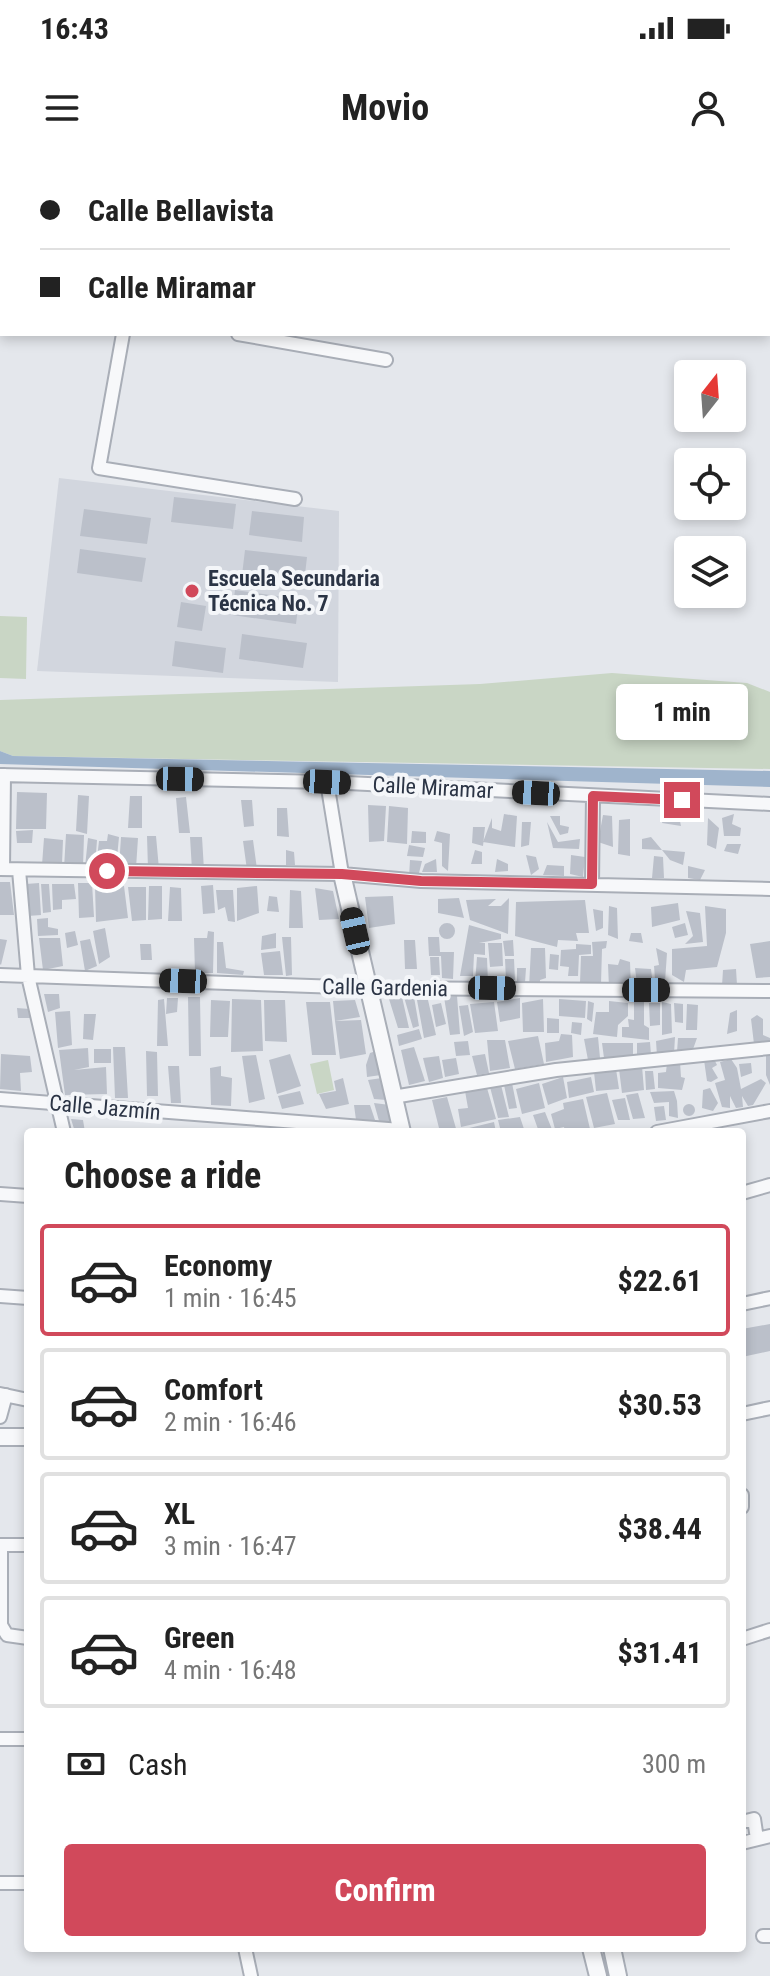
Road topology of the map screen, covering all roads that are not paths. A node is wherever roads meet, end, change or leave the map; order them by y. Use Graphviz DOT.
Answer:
graph roads {
  1 [pos="123,336"];
  2 [pos="249,336"];
  3 [pos="386,360"];
  4 [pos="295,499"];
  5 [pos="2,775"];
  6 [pos="327,782"];
  7 [pos="593,796"];
  8 [pos="770,804"];
  9 [pos="2,869"];
  10 [pos="19,870"];
  11 [pos="342,874"];
  12 [pos="592,884"];
  13 [pos="770,889"];
  14 [pos="0,975"];
  15 [pos="28,976"];
  16 [pos="368,988"];
  17 [pos="770,991"];
  18 [pos="770,1048"];
  19 [pos="393,1097"];
  20 [pos="0,1099"];
  21 [pos="57,1102"];
  22 [pos="770,1111"];
  23 [pos="63,1128"];
  24 [pos="366,1128"];
  25 [pos="401,1128"];
  26 [pos="681,1128"];
  27 [pos="770,1185"];
  28 [pos="746,1192"];
  29 [pos="0,1194"];
  30 [pos="24,1196"];
  31 [pos="0,1296"];
  32 [pos="24,1298"];
  33 [pos="770,1298"];
  34 [pos="746,1303"];
  35 [pos="3,1395"];
  36 [pos="24,1399"];
  37 [pos="770,1408"];
  38 [pos="746,1413"];
  39 [pos="0,1417"];
  40 [pos="0,1437"];
  41 [pos="24,1437"];
  42 [pos="0,1545"];
  43 [pos="24,1545"];
  44 [pos="770,1630"];
  45 [pos="24,1637"];
  46 [pos="746,1638"];
  47 [pos="0,1739"];
  48 [pos="24,1739"];
  49 [pos="746,1821"];
  50 [pos="764,1838"];
  51 [pos="0,1883"];
  52 [pos="24,1883"];
  53 [pos="246,1952"];
  54 [pos="592,1952"];
  55 [pos="613,1952"];
  56 [pos="251,1976"];
  57 [pos="598,1976"];
  58 [pos="618,1976"];
  1 -- 4 [label="street"];
  2 -- 3 [label="street"];
  5 -- 6 [label="street, Calle Miramar"];
  5 -- 9 [label="street"];
  6 -- 7 [label="street, Calle Miramar"];
  6 -- 11 [label="street"];
  7 -- 8 [label="street, Calle Miramar"];
  7 -- 12 [label="street"];
  9 -- 10 [label="street"];
  10 -- 11 [label="street"];
  10 -- 15 [label="street"];
  11 -- 12 [label="street"];
  11 -- 16 [label="street"];
  12 -- 13 [label="street"];
  14 -- 15 [label="street, Calle Gardenia"];
  15 -- 16 [label="street, Calle Gardenia"];
  15 -- 21 [label="street"];
  16 -- 17 [label="street, Calle Gardenia"];
  16 -- 19 [label="street"];
  18 -- 19 [label="street"];
  19 -- 25 [label="street"];
  20 -- 21 [label="street, Calle Jazmín"];
  21 -- 23 [label="street"];
  21 -- 24 [label="street, Calle Jazmín"];
  22 -- 26 [label="street"];
  27 -- 28 [label="street"];
  29 -- 30 [label="street"];
  31 -- 32 [label="street"];
  33 -- 34 [label="street"];
  35 -- 36 [label="street"];
  35 -- 39 [label="street"];
  37 -- 38 [label="street"];
  40 -- 41 [label="street"];
  42 -- 43 [label="street"];
  42 -- 45 [label="street"];
  44 -- 46 [label="street"];
  47 -- 48 [label="street"];
  49 -- 50 [label="street"];
  51 -- 52 [label="street"];
  53 -- 56 [label="street"];
  54 -- 57 [label="street"];
  55 -- 58 [label="street"];
}
